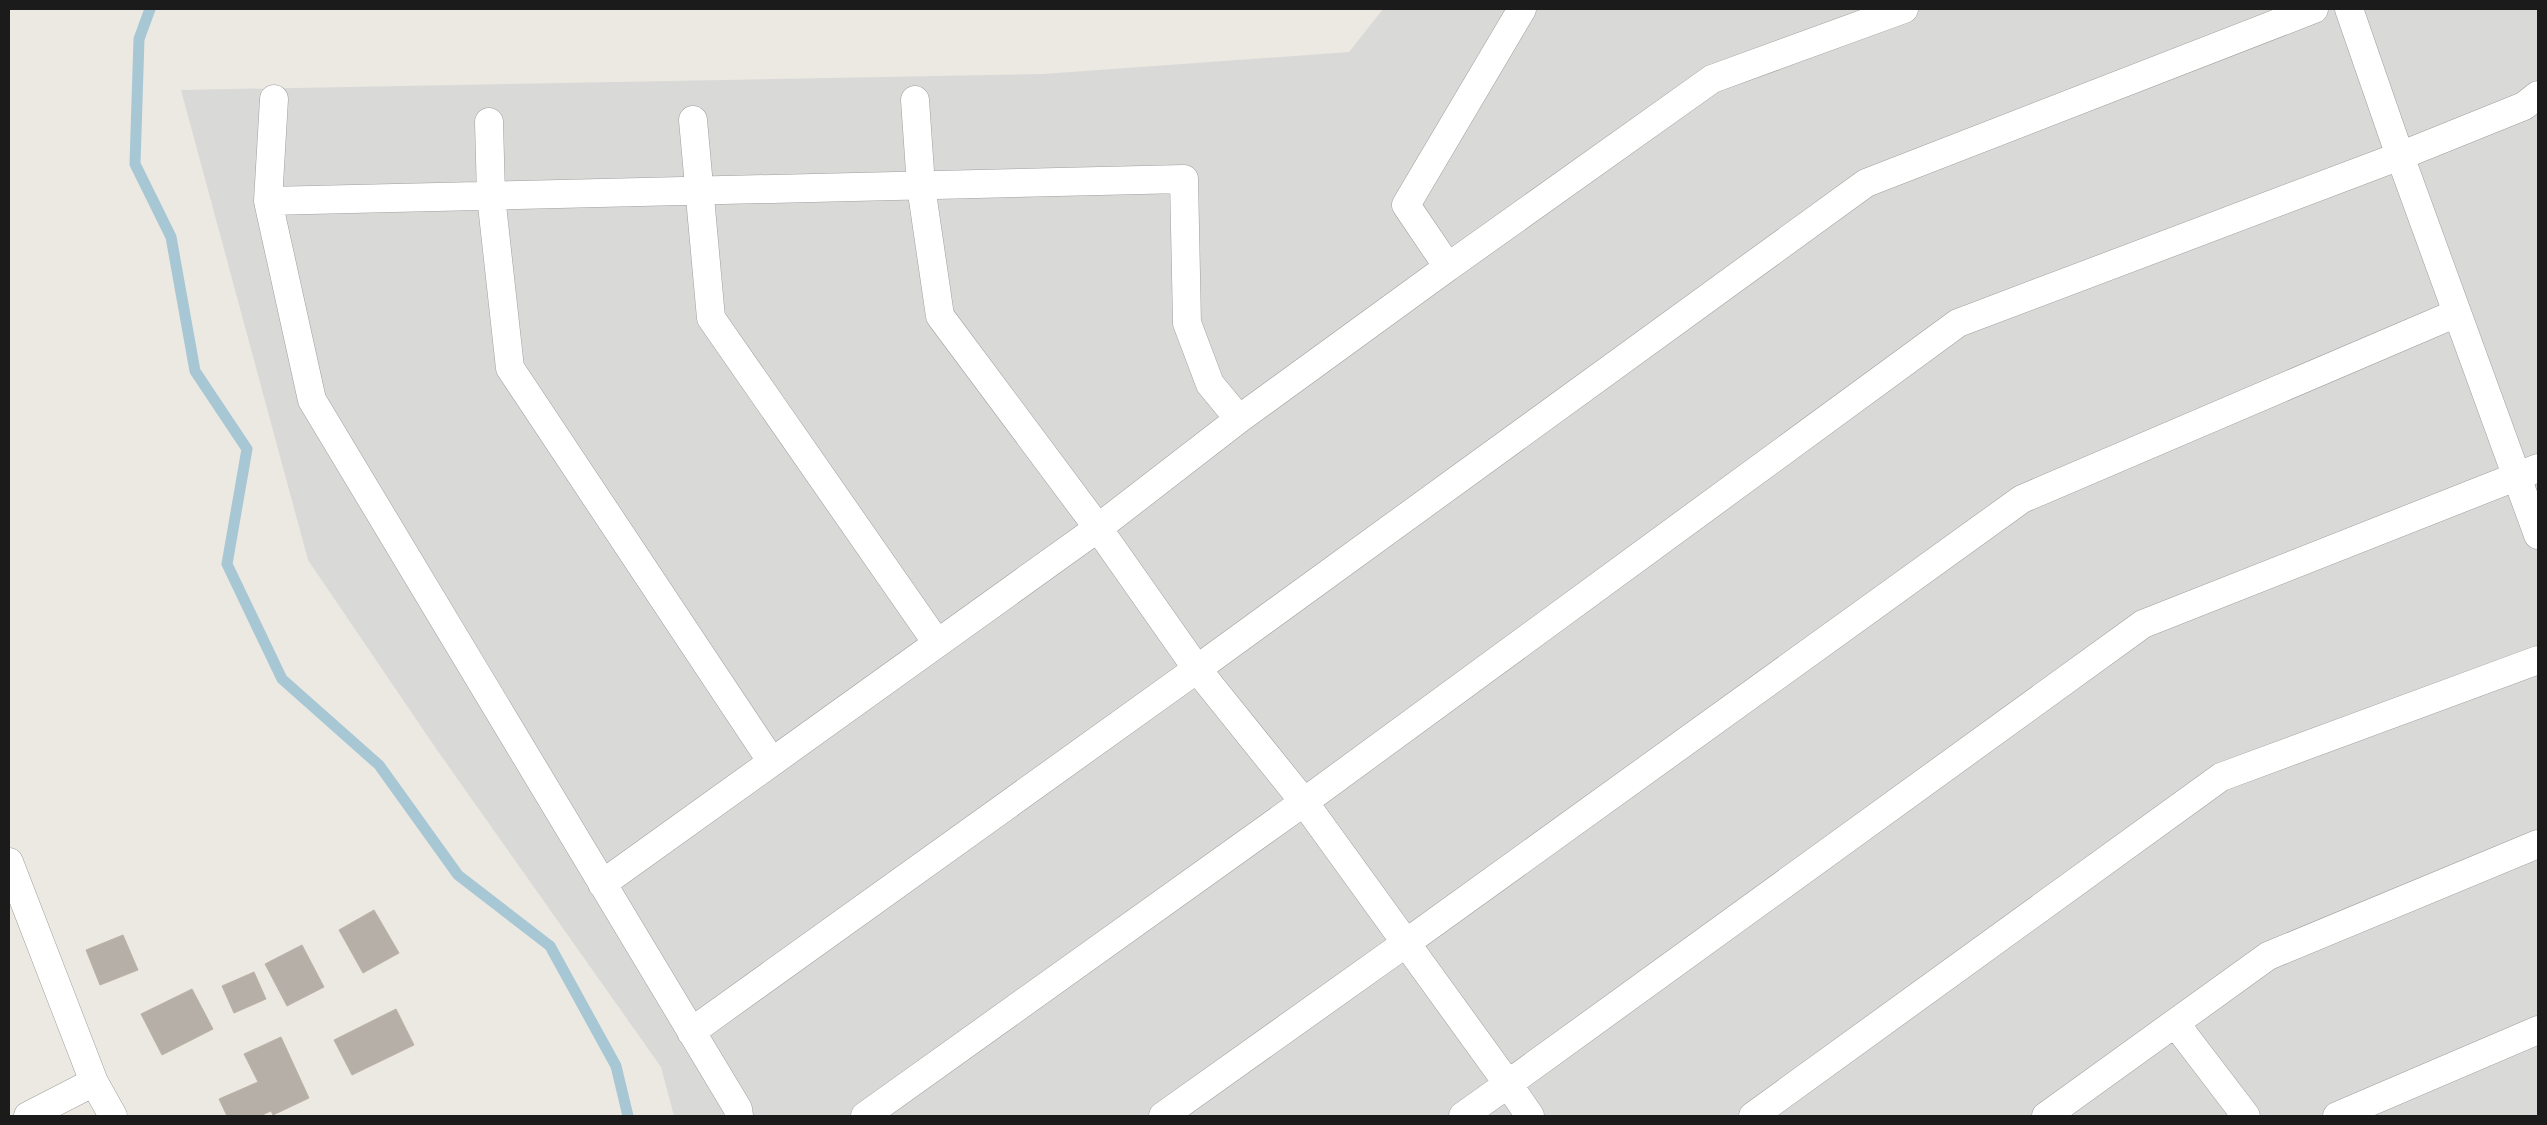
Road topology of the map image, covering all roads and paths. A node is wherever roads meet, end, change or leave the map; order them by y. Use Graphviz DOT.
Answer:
graph roads {
  1 [pos="1522,9"];
  2 [pos="1904,9"];
  3 [pos="2314,9"];
  4 [pos="2349,9"];
  5 [pos="2538,95"];
  6 [pos="274,99"];
  7 [pos="914,100"];
  8 [pos="693,120"];
  9 [pos="489,122"];
  10 [pos="2400,156"];
  11 [pos="921,186"];
  12 [pos="699,191"];
  13 [pos="492,196"];
  14 [pos="268,201"];
  15 [pos="1448,267"];
  16 [pos="2457,313"];
  17 [pos="1239,419"];
  18 [pos="2528,472"];
  19 [pos="1098,528"];
  20 [pos="2538,535"];
  21 [pos="937,644"];
  22 [pos="2538,660"];
  23 [pos="1197,669"];
  24 [pos="772,762"];
  25 [pos="1304,802"];
  26 [pos="2538,844"];
  27 [pos="9,862"];
  28 [pos="602,884"];
  29 [pos="1406,943"];
  30 [pos="2175,1023"];
  31 [pos="2538,1030"];
  32 [pos="691,1032"];
  33 [pos="94,1082"];
  34 [pos="1508,1084"];
  35 [pos="28,1116"];
  36 [pos="112,1116"];
  37 [pos="739,1116"];
  38 [pos="865,1116"];
  39 [pos="1162,1116"];
  40 [pos="1463,1116"];
  41 [pos="1530,1116"];
  42 [pos="1754,1116"];
  43 [pos="2046,1116"];
  44 [pos="2246,1116"];
  45 [pos="2337,1116"];
  1 -- 15 [label="street"];
  2 -- 15 [label="street"];
  3 -- 23 [label="street"];
  4 -- 10 [label="street"];
  5 -- 10 [label="street"];
  6 -- 14 [label="street"];
  7 -- 11 [label="street"];
  8 -- 12 [label="street"];
  9 -- 13 [label="street"];
  10 -- 16 [label="street"];
  10 -- 25 [label="street"];
  11 -- 12 [label="street"];
  11 -- 17 [label="street"];
  11 -- 19 [label="street"];
  12 -- 13 [label="street"];
  12 -- 21 [label="street"];
  13 -- 14 [label="street"];
  13 -- 24 [label="street"];
  14 -- 28 [label="street"];
  15 -- 17 [label="street"];
  16 -- 18 [label="street"];
  16 -- 29 [label="street"];
  17 -- 19 [label="street"];
  18 -- 20 [label="street"];
  18 -- 34 [label="street"];
  19 -- 21 [label="street"];
  19 -- 23 [label="street"];
  21 -- 24 [label="street"];
  22 -- 42 [label="street"];
  23 -- 25 [label="street"];
  23 -- 32 [label="street"];
  24 -- 28 [label="street"];
  25 -- 29 [label="street"];
  25 -- 38 [label="street"];
  26 -- 30 [label="street"];
  27 -- 33 [label="street"];
  28 -- 32 [label="street"];
  29 -- 34 [label="street"];
  29 -- 39 [label="street"];
  30 -- 43 [label="street"];
  30 -- 44 [label="street"];
  31 -- 45 [label="street"];
  32 -- 37 [label="street"];
  33 -- 35 [label="street"];
  33 -- 36 [label="street"];
  34 -- 40 [label="street"];
  34 -- 41 [label="street"];
}
